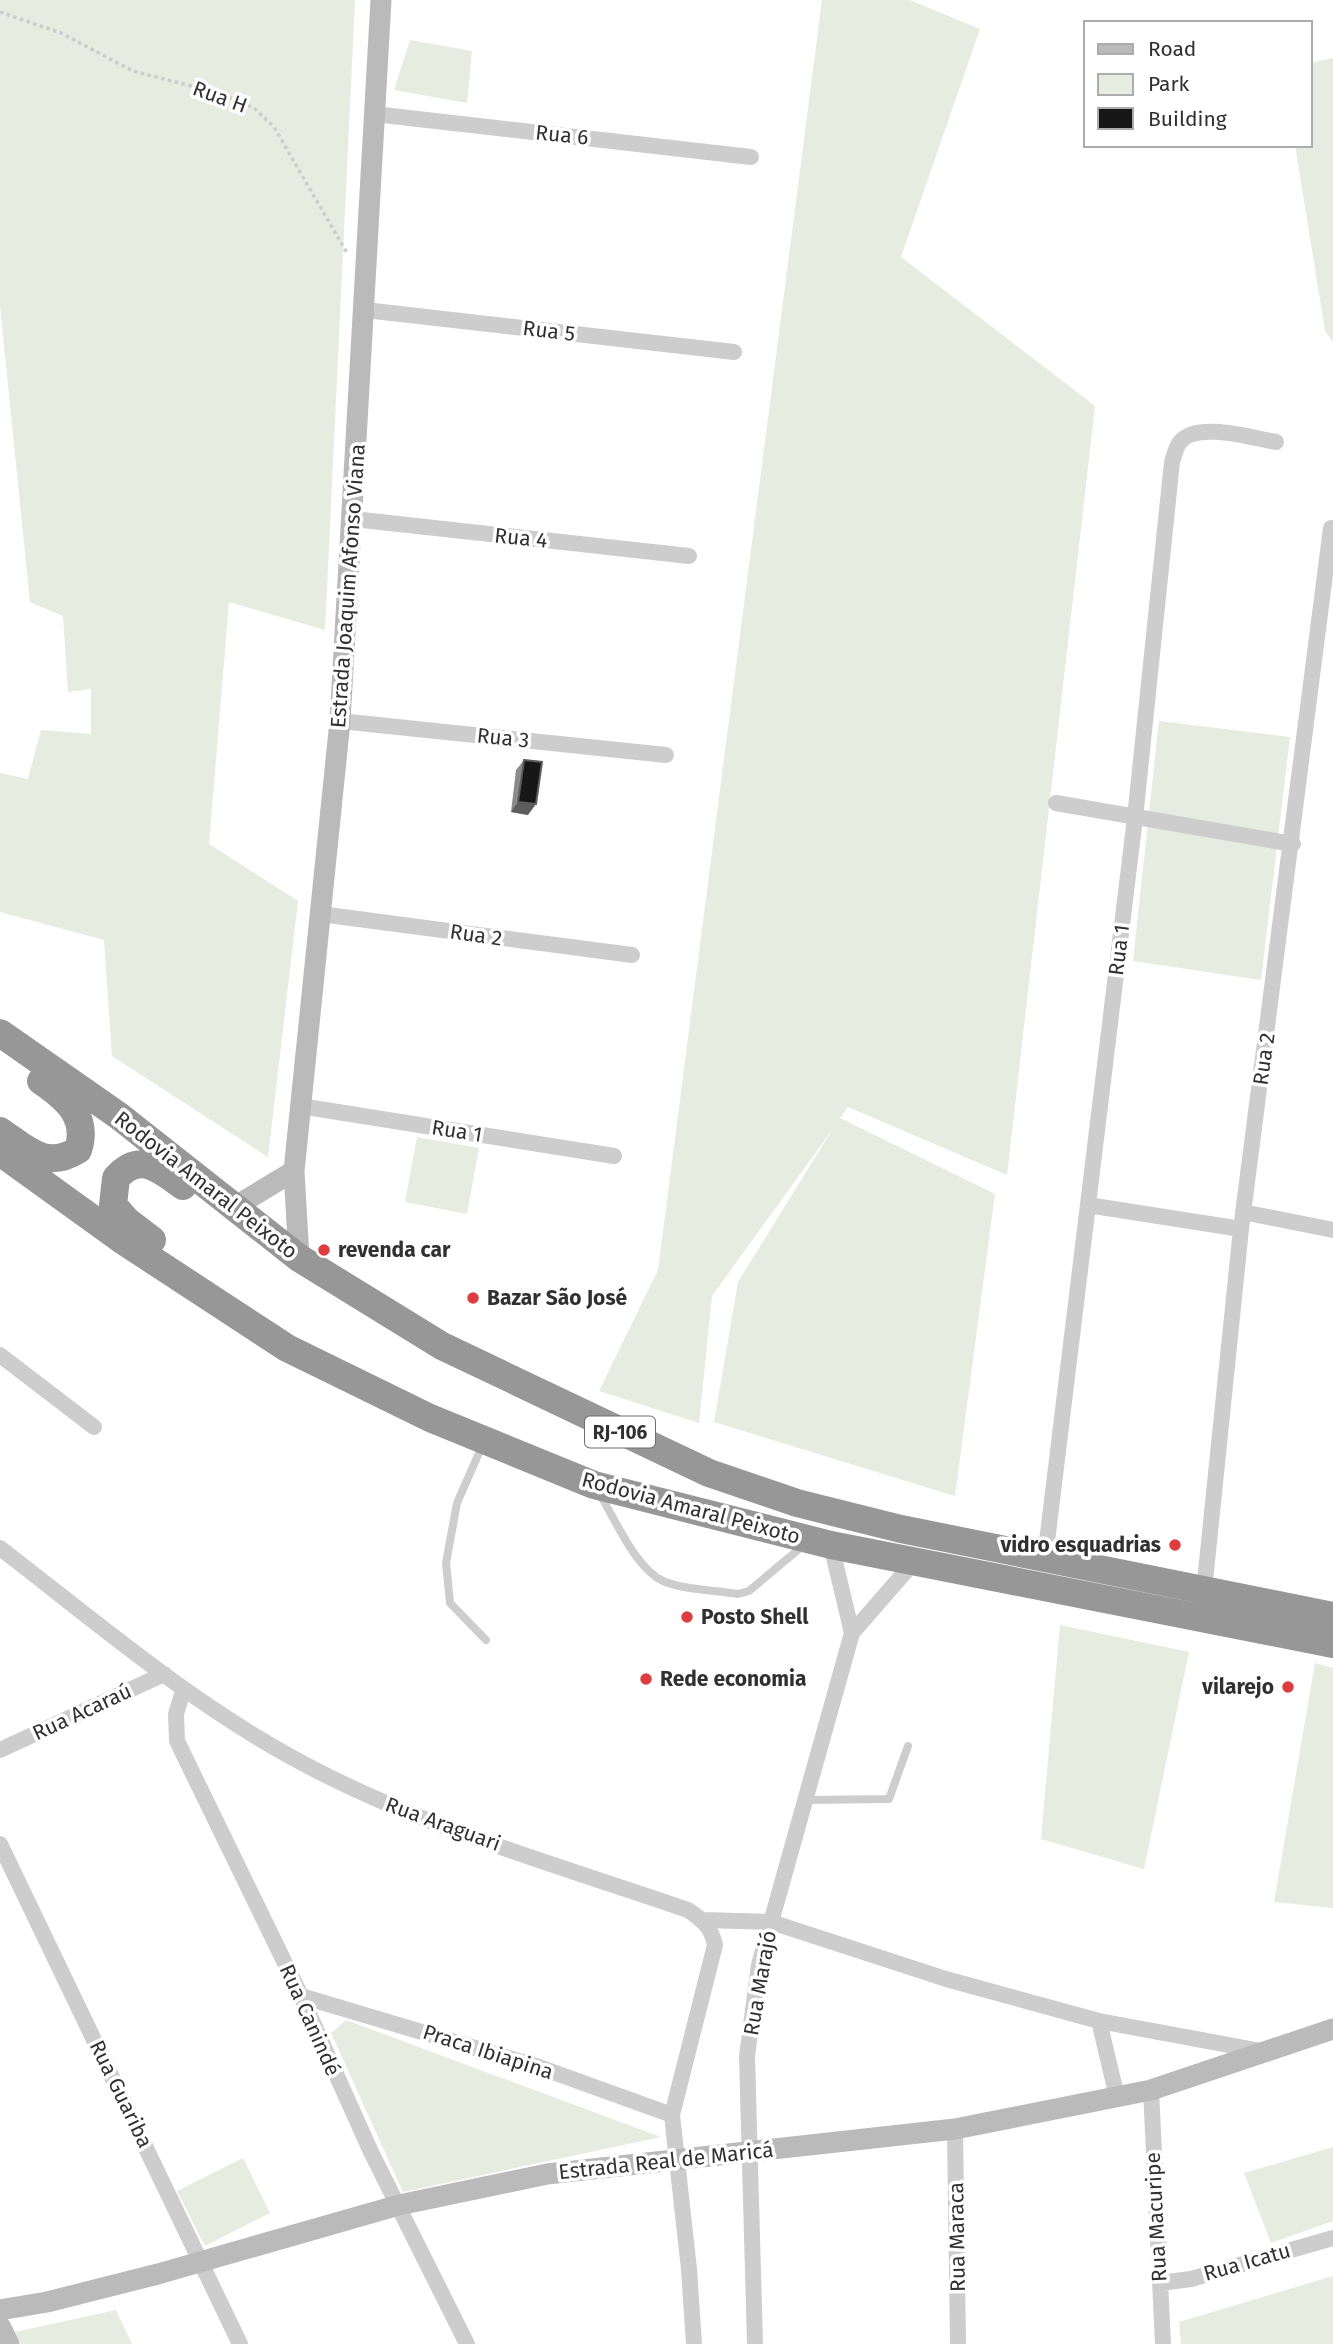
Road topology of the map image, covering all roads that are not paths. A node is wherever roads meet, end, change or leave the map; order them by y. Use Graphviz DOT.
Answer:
graph roads {
  1 [pos="381,0"];
  2 [pos="374,114"];
  3 [pos="751,157"];
  4 [pos="365,310"];
  5 [pos="734,352"];
  6 [pos="1276,442"];
  7 [pos="353,519"];
  8 [pos="1331,528"];
  9 [pos="689,556"];
  10 [pos="340,721"];
  11 [pos="666,755"];
  12 [pos="1056,803"];
  13 [pos="1135,818"];
  14 [pos="1293,844"];
  15 [pos="320,914"];
  16 [pos="632,955"];
  17 [pos="0,1033"];
  18 [pos="0,1053"];
  19 [pos="300,1106"];
  20 [pos="0,1131"];
  21 [pos="0,1152"];
  22 [pos="614,1156"];
  23 [pos="294,1171"];
  24 [pos="1088,1205"];
  25 [pos="236,1206"];
  26 [pos="1243,1212"];
  27 [pos="1241,1229"];
  28 [pos="1333,1230"];
  29 [pos="299,1258"];
  30 [pos="418,1332"];
  31 [pos="0,1355"];
  32 [pos="94,1427"];
  33 [pos="474,1435"];
  34 [pos="594,1485"];
  35 [pos="820,1543"];
  36 [pos="0,1548"];
  37 [pos="1045,1558"];
  38 [pos="913,1563"];
  39 [pos="1204,1591"];
  40 [pos="1333,1616"];
  41 [pos="852,1633"];
  42 [pos="486,1640"];
  43 [pos="1333,1644"];
  44 [pos="164,1674"];
  45 [pos="183,1691"];
  46 [pos="908,1746"];
  47 [pos="0,1750"];
  48 [pos="805,1800"];
  49 [pos="0,1844"];
  50 [pos="703,1920"];
  51 [pos="771,1922"];
  52 [pos="301,1996"];
  53 [pos="1099,2021"];
  54 [pos="1333,2029"];
  55 [pos="1261,2050"];
  56 [pos="1151,2090"];
  57 [pos="1117,2097"];
  58 [pos="672,2115"];
  59 [pos="956,2129"];
  60 [pos="748,2153"];
  61 [pos="676,2159"];
  62 [pos="399,2205"];
  63 [pos="1333,2238"];
  64 [pos="201,2260"];
  65 [pos="1160,2283"];
  66 [pos="0,2309"];
  67 [pos="0,2326"];
  68 [pos="9,2344"];
  69 [pos="240,2344"];
  70 [pos="467,2344"];
  71 [pos="694,2344"];
  72 [pos="755,2344"];
  73 [pos="958,2344"];
  74 [pos="1163,2344"];
  1 -- 2 [label="main road, Estrada Joaquim Afonso Viana"];
  2 -- 3 [label="street, Rua 6"];
  2 -- 4 [label="main road, Estrada Joaquim Afonso Viana"];
  4 -- 5 [label="street, Rua 5"];
  4 -- 7 [label="main road, Estrada Joaquim Afonso Viana"];
  6 -- 13 [label="street, Rua 1"];
  7 -- 9 [label="street, Rua 4"];
  7 -- 10 [label="main road, Estrada Joaquim Afonso Viana"];
  8 -- 14 [label="street, Rua 2"];
  10 -- 11 [label="street, Rua 3"];
  10 -- 15 [label="main road, Estrada Joaquim Afonso Viana"];
  12 -- 13 [label="street"];
  13 -- 14 [label="street"];
  13 -- 24 [label="street, Rua 1"];
  14 -- 26 [label="street, Rua 2"];
  15 -- 16 [label="street, Rua 2"];
  15 -- 19 [label="main road, Estrada Joaquim Afonso Viana"];
  17 -- 25 [label="highway, Rodovia Amaral Peixoto / RJ-106"];
  18 -- 20 [label="highway"];
  19 -- 22 [label="street, Rua 1"];
  19 -- 23 [label="main road, Estrada Joaquim Afonso Viana"];
  21 -- 33 [label="highway, Rodovia Amaral Peixoto / RJ-106"];
  23 -- 25 [label="main road"];
  23 -- 29 [label="main road, Estrada Joaquim Afonso Viana"];
  24 -- 27 [label="street"];
  24 -- 37 [label="street, Rua 1"];
  25 -- 29 [label="highway, Rodovia Amaral Peixoto / RJ-106"];
  26 -- 27 [label="street, Rua 2"];
  26 -- 28 [label="street"];
  27 -- 39 [label="street, Rua 2"];
  29 -- 30 [label="highway, Rodovia Amaral Peixoto / RJ-106"];
  30 -- 33 [label="highway"];
  30 -- 37 [label="highway, Rodovia Amaral Peixoto / RJ-106"];
  31 -- 32 [label="street"];
  33 -- 34 [label="highway, Rodovia Amaral Peixoto / RJ-106"];
  33 -- 42 [label="lane"];
  34 -- 35 [label="highway, Rodovia Amaral Peixoto / RJ-106"];
  34 -- 35 [label="lane"];
  35 -- 38 [label="highway, Rodovia Amaral Peixoto / RJ-106"];
  35 -- 41 [label="street, Rua Marajó"];
  36 -- 44 [label="street, Rua Araguari"];
  37 -- 39 [label="highway, Rodovia Amaral Peixoto / RJ-106"];
  38 -- 41 [label="street, Rua Marajó"];
  38 -- 43 [label="highway, Rodovia Amaral Peixoto / RJ-106"];
  39 -- 40 [label="highway, Rodovia Amaral Peixoto / RJ-106"];
  41 -- 48 [label="street, Rua Marajó"];
  44 -- 45 [label="street, Rua Araguari"];
  44 -- 47 [label="street, Rua Acaraú"];
  45 -- 50 [label="street, Rua Araguari"];
  45 -- 52 [label="street, Rua Canindé"];
  46 -- 48 [label="lane"];
  48 -- 51 [label="street, Rua Marajó"];
  49 -- 64 [label="street, Rua Guariba"];
  50 -- 51 [label="street"];
  50 -- 58 [label="street"];
  51 -- 53 [label="street"];
  51 -- 60 [label="street, Rua Marajó"];
  52 -- 58 [label="street, Praca Ibiapina"];
  52 -- 62 [label="street, Rua Canindé"];
  53 -- 55 [label="street"];
  53 -- 57 [label="street"];
  54 -- 55 [label="main road, Estrada Real de Maricá"];
  55 -- 56 [label="main road, Estrada Real de Maricá"];
  56 -- 57 [label="main road, Estrada Real de Maricá"];
  56 -- 65 [label="street, Rua Macuripe"];
  57 -- 59 [label="main road, Estrada Real de Maricá"];
  58 -- 61 [label="street"];
  59 -- 60 [label="main road, Estrada Real de Maricá"];
  59 -- 73 [label="street, Rua Maraca"];
  60 -- 61 [label="main road, Estrada Real de Maricá"];
  60 -- 72 [label="street, Rua Marajó"];
  61 -- 62 [label="main road, Estrada Real de Maricá"];
  61 -- 71 [label="street"];
  62 -- 64 [label="main road, Estrada Real de Maricá"];
  62 -- 70 [label="street, Rua Canindé"];
  63 -- 65 [label="street, Rua Icatu"];
  64 -- 66 [label="main road, Estrada Real de Maricá"];
  64 -- 69 [label="street, Rua Guariba"];
  65 -- 74 [label="street, Rua Macuripe"];
  67 -- 68 [label="main road"];
}
